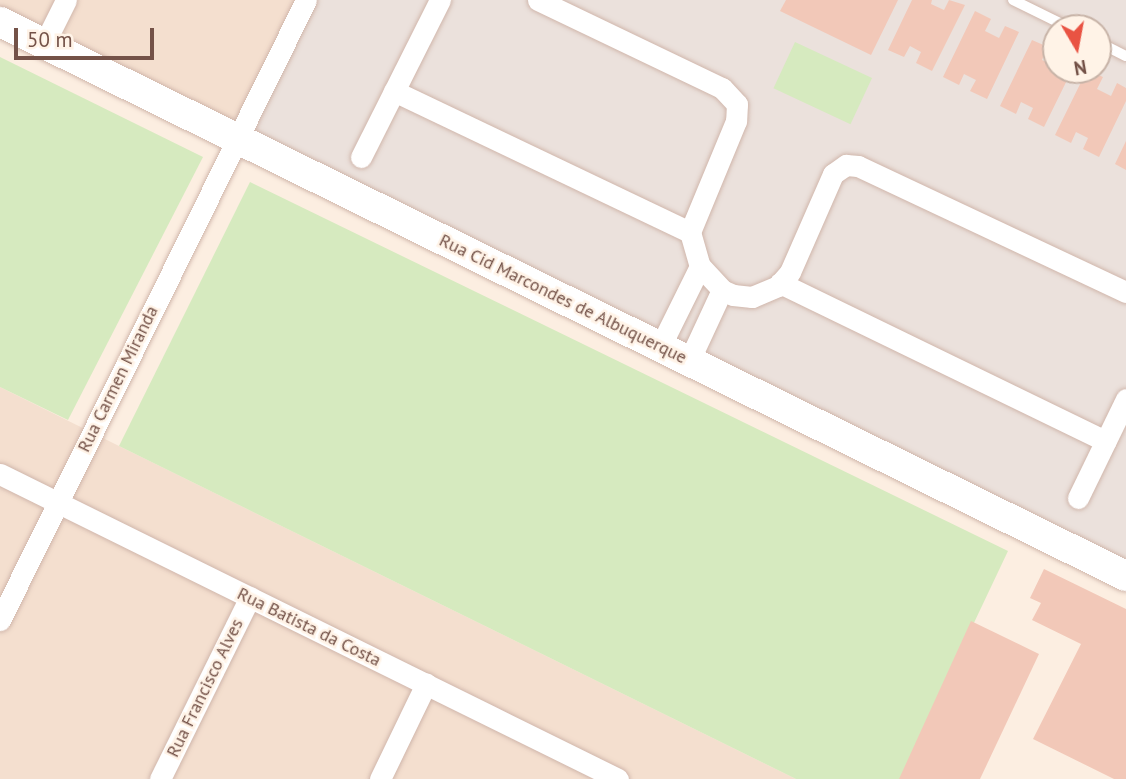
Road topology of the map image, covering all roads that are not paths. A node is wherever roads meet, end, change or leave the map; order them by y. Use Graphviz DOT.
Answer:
graph roads {
  1 [pos="66,0"];
  2 [pos="306,0"];
  3 [pos="440,0"];
  4 [pos="538,0"];
  5 [pos="1013,0"];
  6 [pos="1042,14"];
  7 [pos="0,22"];
  8 [pos="44,44"];
  9 [pos="394,91"];
  10 [pos="237,139"];
  11 [pos="361,157"];
  12 [pos="690,232"];
  13 [pos="699,266"];
  14 [pos="780,283"];
  15 [pos="722,290"];
  16 [pos="1126,292"];
  17 [pos="660,347"];
  18 [pos="689,361"];
  19 [pos="1126,399"];
  20 [pos="1105,441"];
  21 [pos="0,474"];
  22 [pos="1078,498"];
  23 [pos="56,502"];
  24 [pos="1126,576"];
  25 [pos="250,597"];
  26 [pos="0,620"];
  27 [pos="426,684"];
  28 [pos="614,778"];
  29 [pos="160,779"];
  30 [pos="380,779"];
  1 -- 8 [label="street"];
  2 -- 10 [label="street, Rua Carmen Miranda"];
  3 -- 9 [label="street"];
  4 -- 12 [label="street"];
  5 -- 6 [label="lane"];
  7 -- 8 [label="street, Rua Cid Marcondes de Albuquerque"];
  8 -- 10 [label="street, Rua Cid Marcondes de Albuquerque"];
  9 -- 11 [label="street"];
  9 -- 12 [label="street"];
  10 -- 17 [label="street, Rua Cid Marcondes de Albuquerque"];
  10 -- 23 [label="street, Rua Carmen Miranda"];
  12 -- 13 [label="street"];
  13 -- 15 [label="street"];
  13 -- 17 [label="street"];
  14 -- 15 [label="street"];
  14 -- 16 [label="street"];
  14 -- 20 [label="street"];
  15 -- 18 [label="street"];
  17 -- 18 [label="street, Rua Cid Marcondes de Albuquerque"];
  18 -- 24 [label="street, Rua Cid Marcondes de Albuquerque"];
  19 -- 20 [label="street"];
  20 -- 22 [label="street"];
  21 -- 23 [label="street, Rua Batista da Costa"];
  23 -- 25 [label="street, Rua Batista da Costa"];
  23 -- 26 [label="street, Rua Carmen Miranda"];
  25 -- 27 [label="street, Rua Batista da Costa"];
  25 -- 29 [label="street, Rua Francisco Alves"];
  27 -- 28 [label="street, Rua Batista da Costa"];
  27 -- 30 [label="street"];
}
